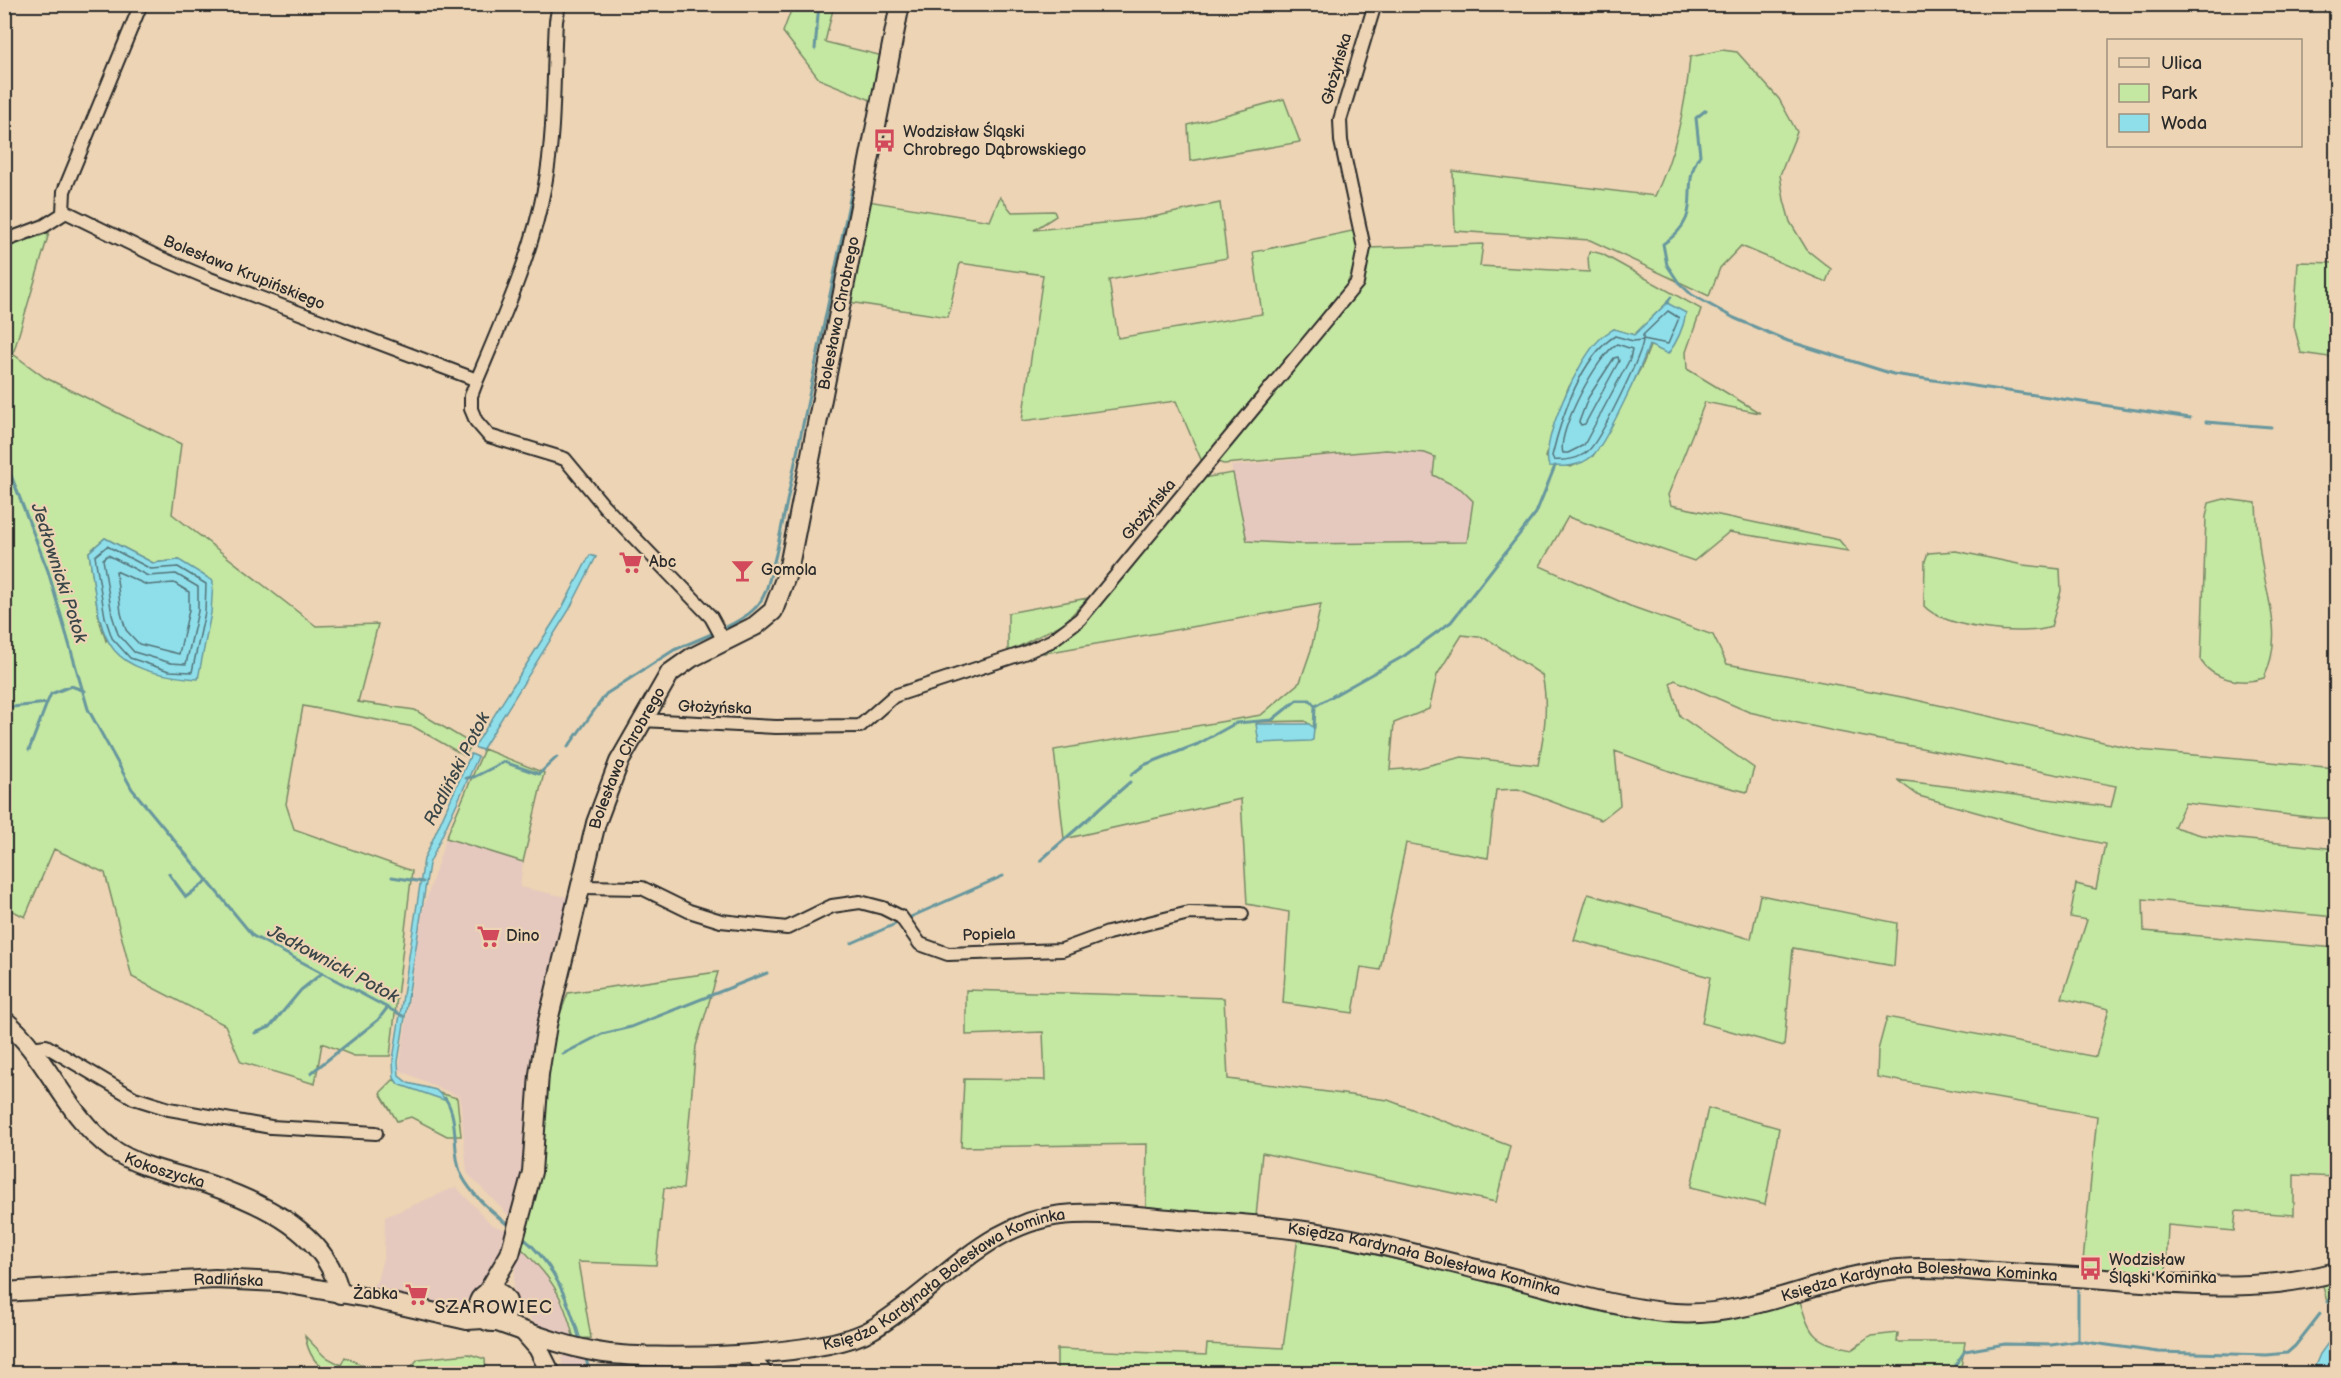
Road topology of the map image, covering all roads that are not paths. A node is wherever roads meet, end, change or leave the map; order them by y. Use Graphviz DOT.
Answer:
graph roads {
  1 [pos="141,4"];
  2 [pos="559,4"];
  3 [pos="900,4"];
  4 [pos="1375,4"];
  5 [pos="63,213"];
  6 [pos="4,241"];
  7 [pos="477,380"];
  8 [pos="719,633"];
  9 [pos="642,720"];
  10 [pos="582,886"];
  11 [pos="1242,914"];
  12 [pos="4,1020"];
  13 [pos="31,1048"];
  14 [pos="376,1133"];
  15 [pos="512,1249"];
  16 [pos="2337,1272"];
  17 [pos="4,1292"];
  18 [pos="340,1294"];
  19 [pos="507,1302"];
  20 [pos="486,1309"];
  21 [pos="523,1331"];
  22 [pos="556,1343"];
  23 [pos="749,1352"];
  24 [pos="553,1374"];
  25 [pos="767,1374"];
  1 -- 5 [label="street"];
  2 -- 7 [label="street"];
  3 -- 8 [label="street, Bolesława Chrobrego"];
  4 -- 9 [label="street, Głożyńska"];
  5 -- 6 [label="street"];
  5 -- 7 [label="street, Bolesława Krupińskiego"];
  7 -- 8 [label="street"];
  8 -- 9 [label="street, Bolesława Chrobrego"];
  9 -- 10 [label="street, Bolesława Chrobrego"];
  10 -- 11 [label="street, Popiela"];
  10 -- 15 [label="street, Bolesława Chrobrego"];
  12 -- 13 [label="street, Kokoszycka"];
  13 -- 14 [label="street"];
  13 -- 18 [label="street, Kokoszycka"];
  15 -- 19 [label="street, Bolesława Chrobrego"];
  15 -- 20 [label="street, Bolesława Chrobrego"];
  16 -- 23 [label="street, Księdza Kardynała Bolesława Kominka"];
  17 -- 18 [label="street, Radlińska"];
  18 -- 20 [label="street, Radlińska"];
  19 -- 20 [label="street"];
  19 -- 22 [label="street"];
  20 -- 21 [label="street, Księdza Kardynała Bolesława Kominka"];
  21 -- 22 [label="street, Księdza Kardynała Bolesława Kominka"];
  21 -- 24 [label="street"];
  22 -- 23 [label="street, Księdza Kardynała Bolesława Kominka"];
  22 -- 24 [label="street"];
  23 -- 25 [label="street"];
}
